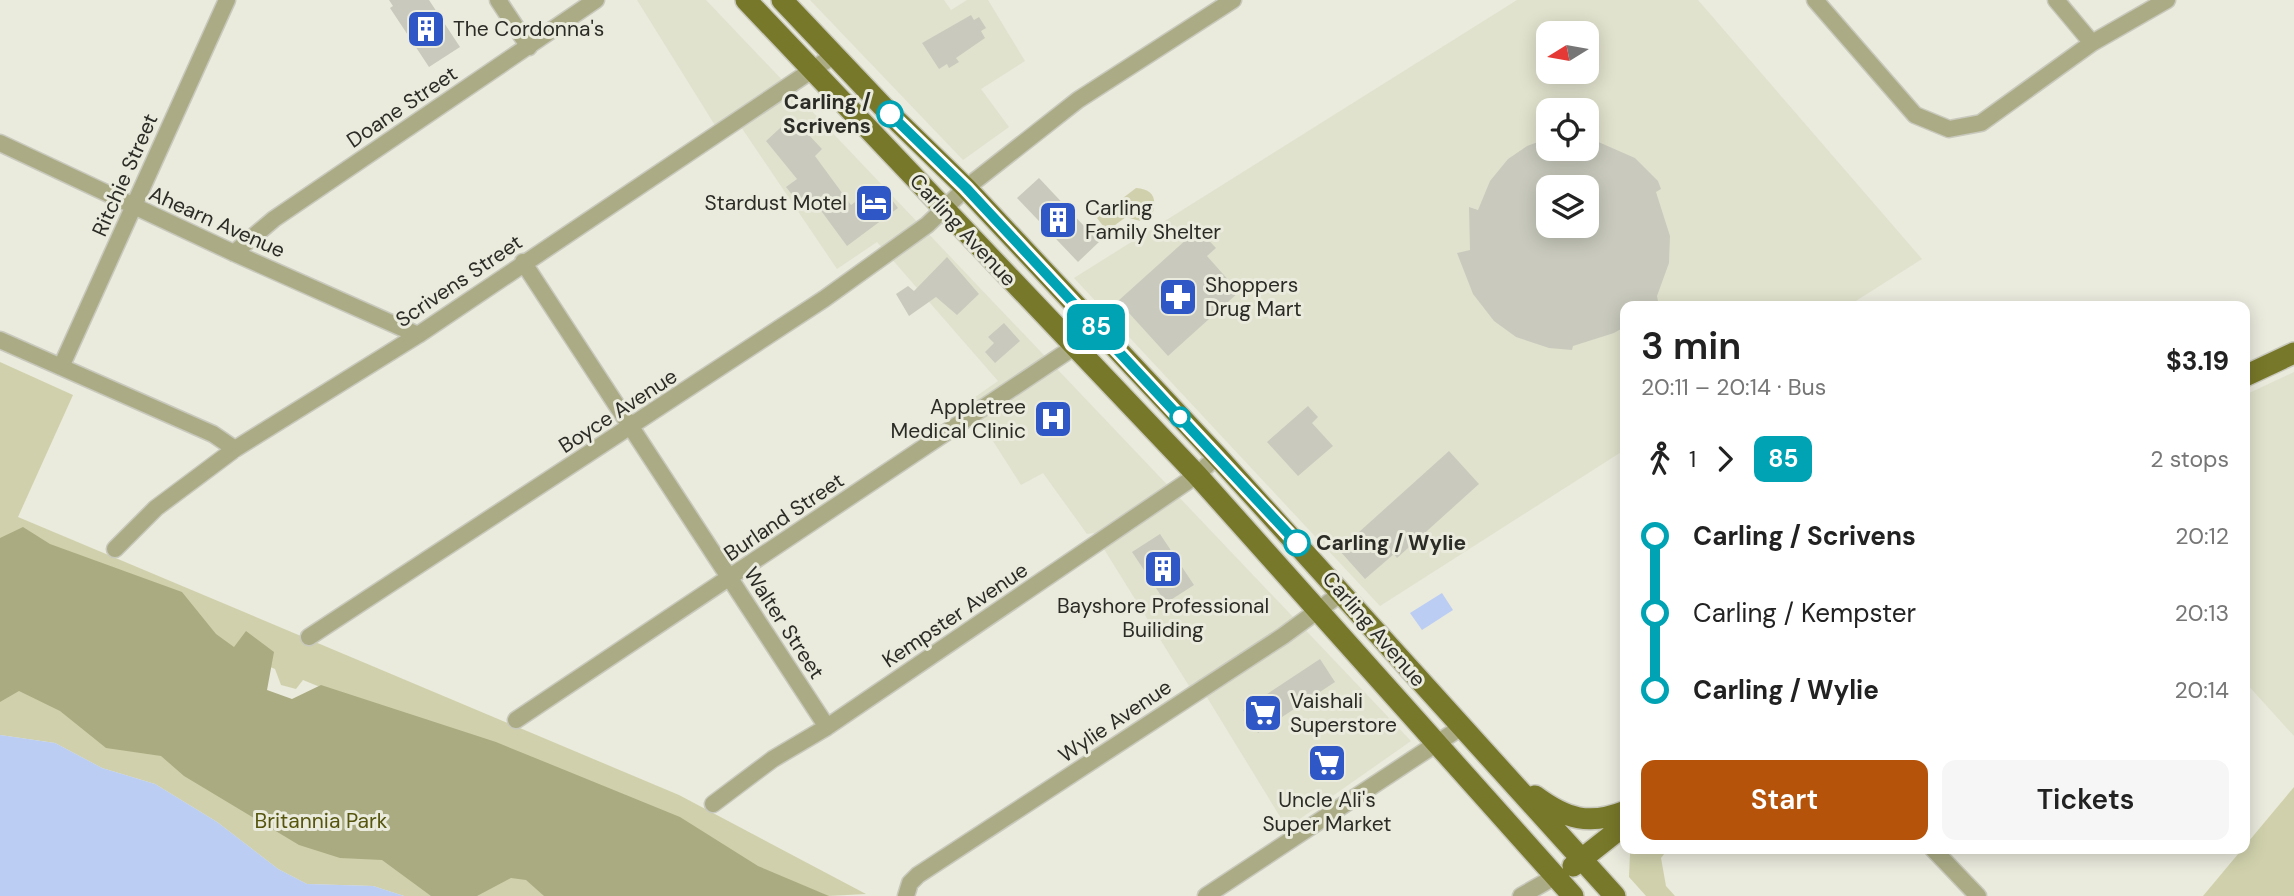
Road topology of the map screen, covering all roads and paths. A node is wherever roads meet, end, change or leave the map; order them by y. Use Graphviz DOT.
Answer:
graph roads {
  1 [pos="227,0"];
  2 [pos="498,0"];
  3 [pos="596,0"];
  4 [pos="746,0"];
  5 [pos="782,0"];
  6 [pos="1233,0"];
  7 [pos="1815,0"];
  8 [pos="2056,0"];
  9 [pos="2166,0"];
  10 [pos="2092,43"];
  11 [pos="529,47"];
  12 [pos="833,56"];
  13 [pos="813,72"];
  14 [pos="0,143"];
  15 [pos="966,188"];
  16 [pos="133,207"];
  17 [pos="944,209"];
  18 [pos="234,253"];
  19 [pos="523,262"];
  20 [pos="418,335"];
  21 [pos="0,340"];
  22 [pos="1073,347"];
  23 [pos="2294,353"];
  24 [pos="61,367"];
  25 [pos="2250,374"];
  26 [pos="634,426"];
  27 [pos="235,449"];
  28 [pos="1216,456"];
  29 [pos="1198,475"];
  30 [pos="115,549"];
  31 [pos="730,579"];
  32 [pos="1343,592"];
  33 [pos="1317,610"];
  34 [pos="309,637"];
  35 [pos="516,720"];
  36 [pos="827,727"];
  37 [pos="1460,727"];
  38 [pos="1439,744"];
  39 [pos="1499,770"];
  40 [pos="713,804"];
  41 [pos="1620,812"];
  42 [pos="1620,829"];
  43 [pos="1938,854"];
  44 [pos="1583,860"];
  45 [pos="1556,876"];
  46 [pos="908,890"];
  47 [pos="1206,896"];
  48 [pos="1521,896"];
  49 [pos="1573,896"];
  50 [pos="1615,896"];
  51 [pos="1978,896"];
  1 -- 16 [label="street, Ritchie Street"];
  2 -- 11 [label="street"];
  3 -- 11 [label="street, Doane Street"];
  4 -- 13 [label="main road, Carling Avenue"];
  5 -- 12 [label="main road, Carling Avenue"];
  6 -- 15 [label="street, Boyce Avenue"];
  7 -- 10 [label="street"];
  8 -- 10 [label="street"];
  9 -- 10 [label="street"];
  11 -- 18 [label="street, Doane Street"];
  12 -- 13 [label="street, Scrivens Street"];
  12 -- 15 [label="main road, Carling Avenue"];
  13 -- 17 [label="main road, Carling Avenue"];
  13 -- 19 [label="street, Scrivens Street"];
  14 -- 16 [label="street, Ahearn Avenue"];
  15 -- 17 [label="street, Boyce Avenue"];
  15 -- 28 [label="main road, Carling Avenue"];
  16 -- 18 [label="street, Ahearn Avenue"];
  16 -- 24 [label="street, Ritchie Street"];
  17 -- 22 [label="main road, Carling Avenue"];
  17 -- 26 [label="street, Boyce Avenue"];
  18 -- 20 [label="street, Ahearn Avenue"];
  19 -- 20 [label="street, Scrivens Street"];
  19 -- 26 [label="street, Walter Street"];
  20 -- 27 [label="street, Scrivens Street"];
  21 -- 24 [label="street"];
  22 -- 29 [label="main road, Carling Avenue"];
  22 -- 31 [label="street, Burland Street"];
  23 -- 25 [label="main road"];
  24 -- 27 [label="street"];
  26 -- 31 [label="street, Walter Street"];
  26 -- 34 [label="street, Boyce Avenue"];
  27 -- 30 [label="street, Scrivens Street"];
  28 -- 29 [label="street, Kempster Avenue"];
  28 -- 32 [label="main road, Carling Avenue"];
  29 -- 33 [label="main road, Carling Avenue"];
  29 -- 36 [label="street, Kempster Avenue"];
  31 -- 35 [label="street, Burland Street"];
  31 -- 36 [label="street, Walter Street"];
  32 -- 33 [label="street, Wylie Avenue"];
  32 -- 37 [label="main road, Carling Avenue"];
  33 -- 38 [label="main road, Carling Avenue"];
  33 -- 46 [label="street, Wylie Avenue"];
  36 -- 40 [label="street, Kempster Avenue"];
  37 -- 38 [label="street"];
  37 -- 39 [label="main road, Carling Avenue"];
  38 -- 45 [label="main road, Carling Avenue"];
  38 -- 47 [label="street"];
  39 -- 41 [label="main road"];
  39 -- 44 [label="main road, Carling Avenue"];
  42 -- 44 [label="main road"];
  43 -- 51 [label="street"];
  44 -- 45 [label="main road"];
  44 -- 50 [label="main road, Carling Avenue"];
  45 -- 48 [label="street"];
  45 -- 49 [label="main road, Carling Avenue"];
}
